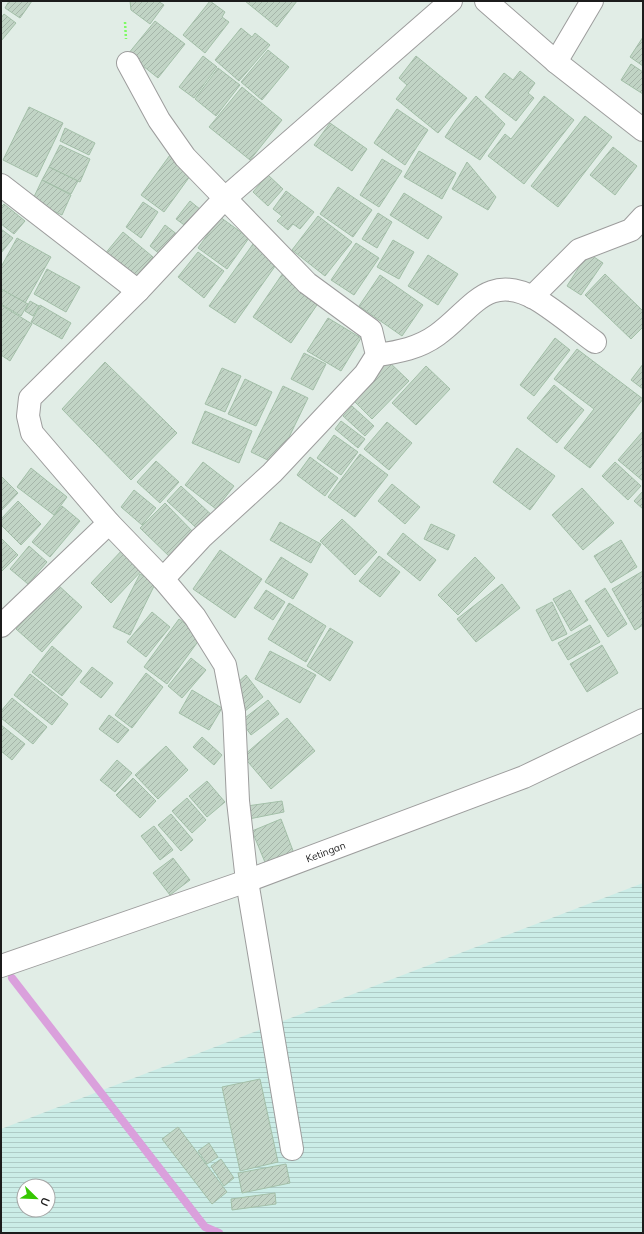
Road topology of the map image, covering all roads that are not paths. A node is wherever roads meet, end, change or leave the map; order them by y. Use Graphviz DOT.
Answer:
graph roads {
  1 [pos="451,1"];
  2 [pos="486,1"];
  3 [pos="592,1"];
  4 [pos="556,62"];
  5 [pos="128,63"];
  6 [pos="643,130"];
  7 [pos="1,185"];
  8 [pos="224,199"];
  9 [pos="643,217"];
  10 [pos="138,291"];
  11 [pos="532,297"];
  12 [pos="595,342"];
  13 [pos="377,355"];
  14 [pos="109,522"];
  15 [pos="163,579"];
  16 [pos="1,626"];
  17 [pos="643,720"];
  18 [pos="247,881"];
  19 [pos="1,966"];
  20 [pos="292,1149"];
  1 -- 8 [label="street"];
  2 -- 4 [label="street"];
  3 -- 4 [label="street"];
  4 -- 6 [label="street"];
  5 -- 8 [label="street"];
  7 -- 10 [label="street"];
  8 -- 10 [label="street"];
  8 -- 13 [label="street"];
  9 -- 11 [label="street"];
  10 -- 14 [label="street"];
  11 -- 12 [label="street"];
  11 -- 13 [label="street"];
  13 -- 15 [label="street"];
  14 -- 15 [label="street"];
  14 -- 16 [label="street"];
  15 -- 18 [label="street"];
  17 -- 18 [label="street, Ketingan"];
  18 -- 19 [label="street, Ketingan"];
  18 -- 20 [label="street"];
}
